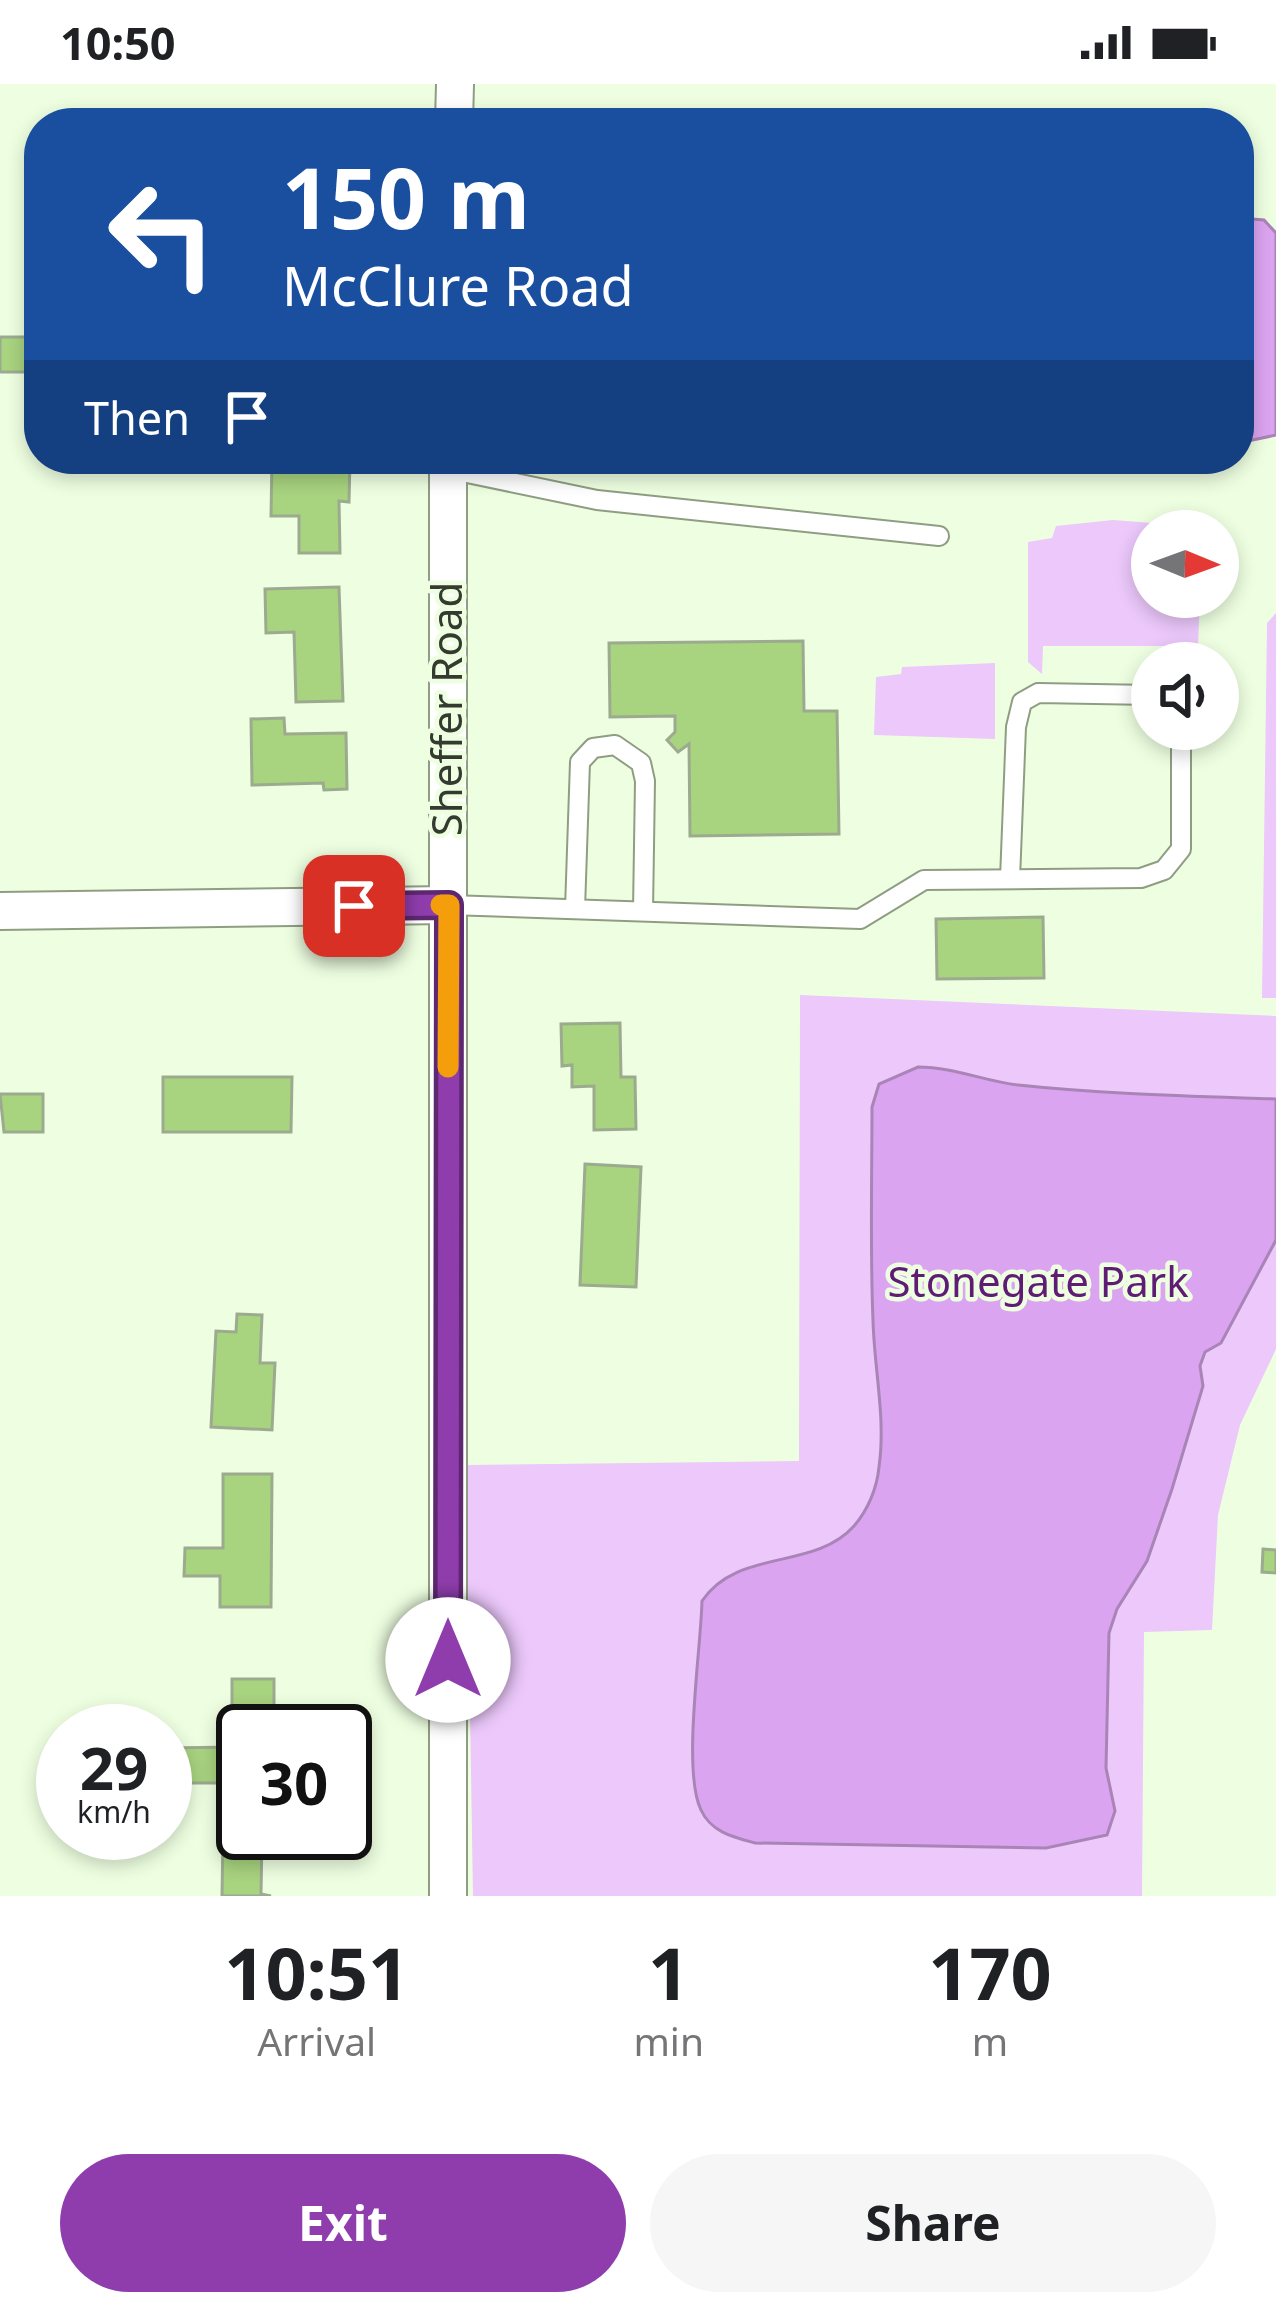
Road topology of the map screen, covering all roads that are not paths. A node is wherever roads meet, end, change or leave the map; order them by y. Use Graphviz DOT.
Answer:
graph roads {
  1 [pos="448,474"];
  2 [pos="489,474"];
  3 [pos="939,536"];
  4 [pos="1131,695"];
  5 [pos="1181,750"];
  6 [pos="1010,880"];
  7 [pos="449,905"];
  8 [pos="575,909"];
  9 [pos="0,911"];
  10 [pos="643,911"];
  11 [pos="448,1896"];
  1 -- 7 [label="street, Sheffer Road"];
  2 -- 3 [label="lane"];
  4 -- 6 [label="lane"];
  5 -- 6 [label="lane"];
  6 -- 10 [label="lane"];
  7 -- 8 [label="lane"];
  7 -- 9 [label="street"];
  7 -- 11 [label="street, Sheffer Road"];
  8 -- 10 [label="lane"];
  8 -- 10 [label="lane"];
}
